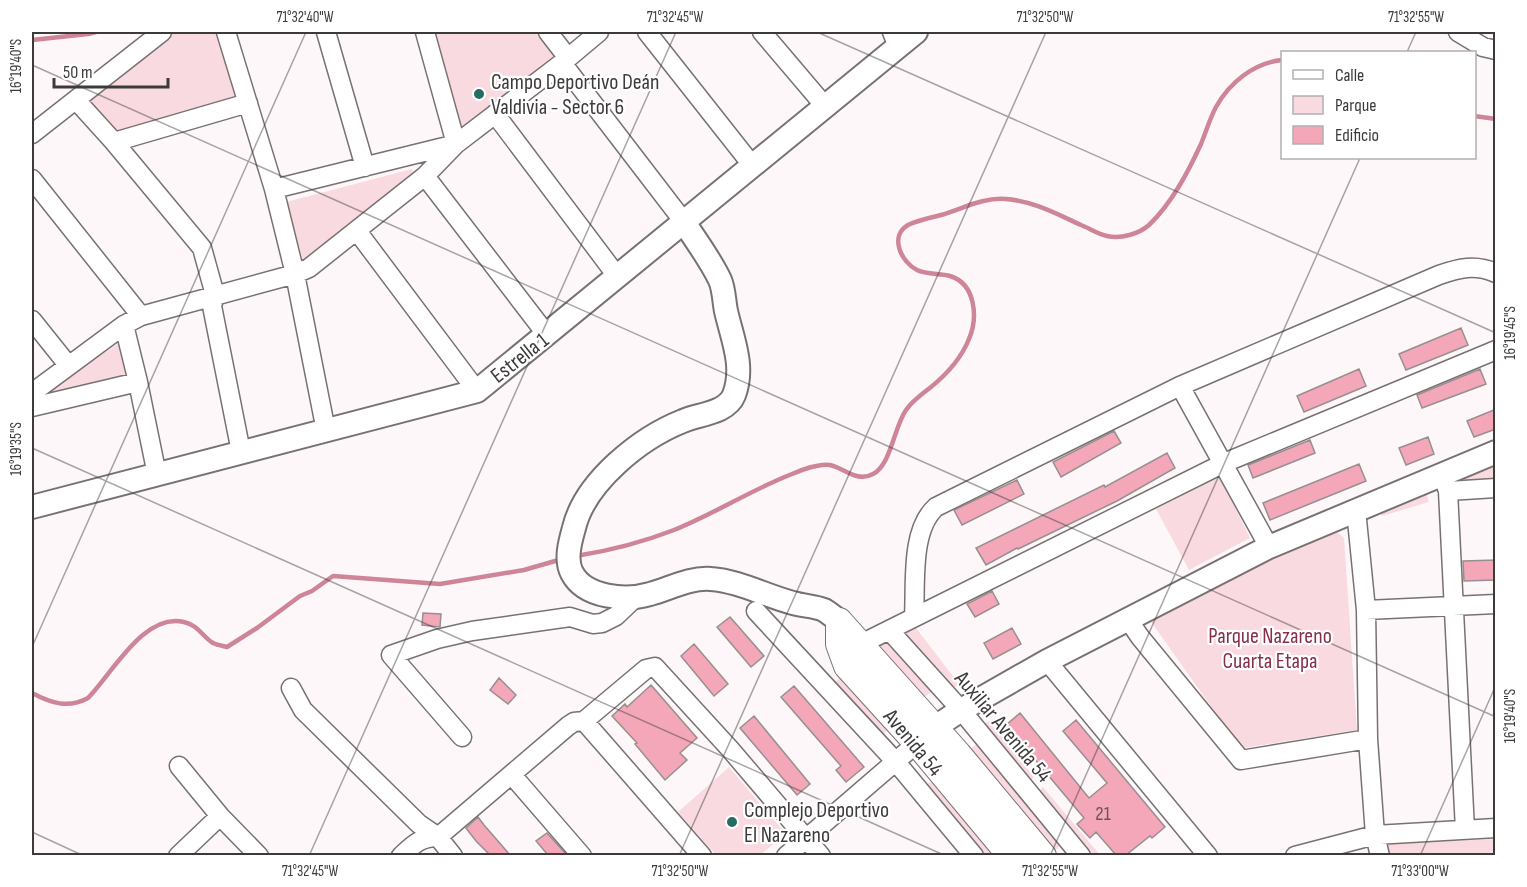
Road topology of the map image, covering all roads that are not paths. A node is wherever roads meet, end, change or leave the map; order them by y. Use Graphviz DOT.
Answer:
graph roads {
  1 [pos="162,32"];
  2 [pos="326,32"];
  3 [pos="425,32"];
  4 [pos="548,32"];
  5 [pos="598,32"];
  6 [pos="646,32"];
  7 [pos="762,32"];
  8 [pos="916,32"];
  9 [pos="1458,32"];
  10 [pos="232,33"];
  11 [pos="895,39"];
  12 [pos="1496,50"];
  13 [pos="565,60"];
  14 [pos="76,100"];
  15 [pos="249,103"];
  16 [pos="824,105"];
  17 [pos="495,114"];
  18 [pos="32,134"];
  19 [pos="114,142"];
  20 [pos="456,144"];
  21 [pos="752,165"];
  22 [pos="365,167"];
  23 [pos="425,176"];
  24 [pos="32,178"];
  25 [pos="274,189"];
  26 [pos="684,222"];
  27 [pos="357,231"];
  28 [pos="1496,273"];
  29 [pos="295,274"];
  30 [pos="617,276"];
  31 [pos="215,296"];
  32 [pos="141,316"];
  33 [pos="32,320"];
  34 [pos="124,325"];
  35 [pos="548,335"];
  36 [pos="1496,350"];
  37 [pos="68,365"];
  38 [pos="138,382"];
  39 [pos="1180,386"];
  40 [pos="477,391"];
  41 [pos="32,393"];
  42 [pos="32,407"];
  43 [pos="326,430"];
  44 [pos="241,452"];
  45 [pos="1496,452"];
  46 [pos="1224,463"];
  47 [pos="157,475"];
  48 [pos="1445,483"];
  49 [pos="1496,488"];
  50 [pos="32,507"];
  51 [pos="1356,510"];
  52 [pos="1269,547"];
  53 [pos="637,596"];
  54 [pos="1496,603"];
  55 [pos="1454,606"];
  56 [pos="1366,610"];
  57 [pos="756,611"];
  58 [pos="914,617"];
  59 [pos="1127,618"];
  60 [pos="839,621"];
  61 [pos="889,630"];
  62 [pos="852,652"];
  63 [pos="1047,661"];
  64 [pos="291,688"];
  65 [pos="961,710"];
  66 [pos="584,721"];
  67 [pos="926,735"];
  68 [pos="462,737"];
  69 [pos="1368,738"];
  70 [pos="896,762"];
  71 [pos="179,766"];
  72 [pos="512,775"];
  73 [pos="220,816"];
  74 [pos="1496,828"];
  75 [pos="1465,830"];
  76 [pos="1375,835"];
  77 [pos="438,837"];
  78 [pos="807,839"];
  79 [pos="178,855"];
  80 [pos="259,855"];
  81 [pos="401,855"];
  82 [pos="453,855"];
  83 [pos="582,855"];
  84 [pos="702,855"];
  85 [pos="786,855"];
  86 [pos="821,855"];
  87 [pos="974,855"];
  88 [pos="1011,855"];
  89 [pos="1043,855"];
  90 [pos="1082,855"];
  91 [pos="1208,855"];
  92 [pos="1296,855"];
  93 [pos="1380,855"];
  1 -- 14 [label="street"];
  2 -- 22 [label="street"];
  3 -- 20 [label="street"];
  4 -- 13 [label="street"];
  5 -- 13 [label="street"];
  6 -- 21 [label="street"];
  7 -- 16 [label="street"];
  8 -- 11 [label="street, Estrella 1"];
  9 -- 12 [label="street"];
  10 -- 15 [label="street"];
  11 -- 16 [label="street, Estrella 1"];
  13 -- 17 [label="street"];
  13 -- 26 [label="street"];
  14 -- 18 [label="street"];
  14 -- 19 [label="street"];
  15 -- 19 [label="street"];
  15 -- 25 [label="street"];
  16 -- 21 [label="street, Estrella 1"];
  17 -- 20 [label="street"];
  17 -- 30 [label="street"];
  19 -- 31 [label="street"];
  20 -- 22 [label="street"];
  20 -- 23 [label="street"];
  21 -- 26 [label="street, Estrella 1"];
  22 -- 25 [label="street"];
  23 -- 27 [label="street"];
  23 -- 35 [label="street"];
  24 -- 32 [label="street"];
  25 -- 29 [label="street"];
  26 -- 30 [label="street, Estrella 1"];
  26 -- 53 [label="street"];
  27 -- 29 [label="street"];
  27 -- 40 [label="street"];
  28 -- 39 [label="street"];
  29 -- 31 [label="street"];
  29 -- 43 [label="street"];
  30 -- 35 [label="street, Estrella 1"];
  31 -- 32 [label="street"];
  31 -- 44 [label="street"];
  32 -- 34 [label="street"];
  33 -- 37 [label="street"];
  34 -- 37 [label="street"];
  34 -- 38 [label="street"];
  35 -- 40 [label="street, Estrella 1"];
  36 -- 46 [label="street"];
  37 -- 41 [label="street"];
  38 -- 42 [label="street"];
  38 -- 47 [label="street"];
  39 -- 46 [label="street"];
  39 -- 58 [label="street"];
  40 -- 43 [label="street, Estrella 1"];
  43 -- 44 [label="street, Estrella 1"];
  44 -- 47 [label="street, Estrella 1"];
  45 -- 48 [label="street"];
  46 -- 52 [label="street"];
  46 -- 58 [label="street"];
  47 -- 50 [label="street, Estrella 1"];
  48 -- 49 [label="street"];
  48 -- 51 [label="street"];
  48 -- 55 [label="street"];
  51 -- 52 [label="street"];
  51 -- 56 [label="street"];
  52 -- 59 [label="street"];
  53 -- 60 [label="street"];
  53 -- 68 [label="street"];
  54 -- 55 [label="street"];
  55 -- 56 [label="street"];
  55 -- 75 [label="street"];
  56 -- 69 [label="street"];
  57 -- 70 [label="street"];
  58 -- 61 [label="street"];
  59 -- 63 [label="street"];
  59 -- 69 [label="street"];
  60 -- 62 [label="main road, Avenida 54"];
  61 -- 62 [label="street"];
  61 -- 65 [label="street, Auxiliar Avenida 54"];
  62 -- 67 [label="main road, Avenida 54"];
  63 -- 65 [label="street"];
  63 -- 91 [label="street"];
  64 -- 77 [label="street"];
  65 -- 67 [label="street"];
  65 -- 90 [label="street, Auxiliar Avenida 54"];
  66 -- 72 [label="street"];
  66 -- 78 [label="street"];
  66 -- 84 [label="street"];
  67 -- 70 [label="street"];
  67 -- 88 [label="main road, Avenida 54"];
  67 -- 89 [label="main road, Avenida 54"];
  69 -- 76 [label="street"];
  70 -- 78 [label="street"];
  70 -- 87 [label="street"];
  71 -- 73 [label="street"];
  72 -- 77 [label="street"];
  72 -- 83 [label="street"];
  73 -- 79 [label="street"];
  73 -- 80 [label="street"];
  74 -- 75 [label="street"];
  75 -- 76 [label="street"];
  76 -- 92 [label="street"];
  76 -- 93 [label="street"];
  77 -- 81 [label="street"];
  77 -- 82 [label="street"];
  78 -- 85 [label="street"];
  78 -- 86 [label="street"];
}
